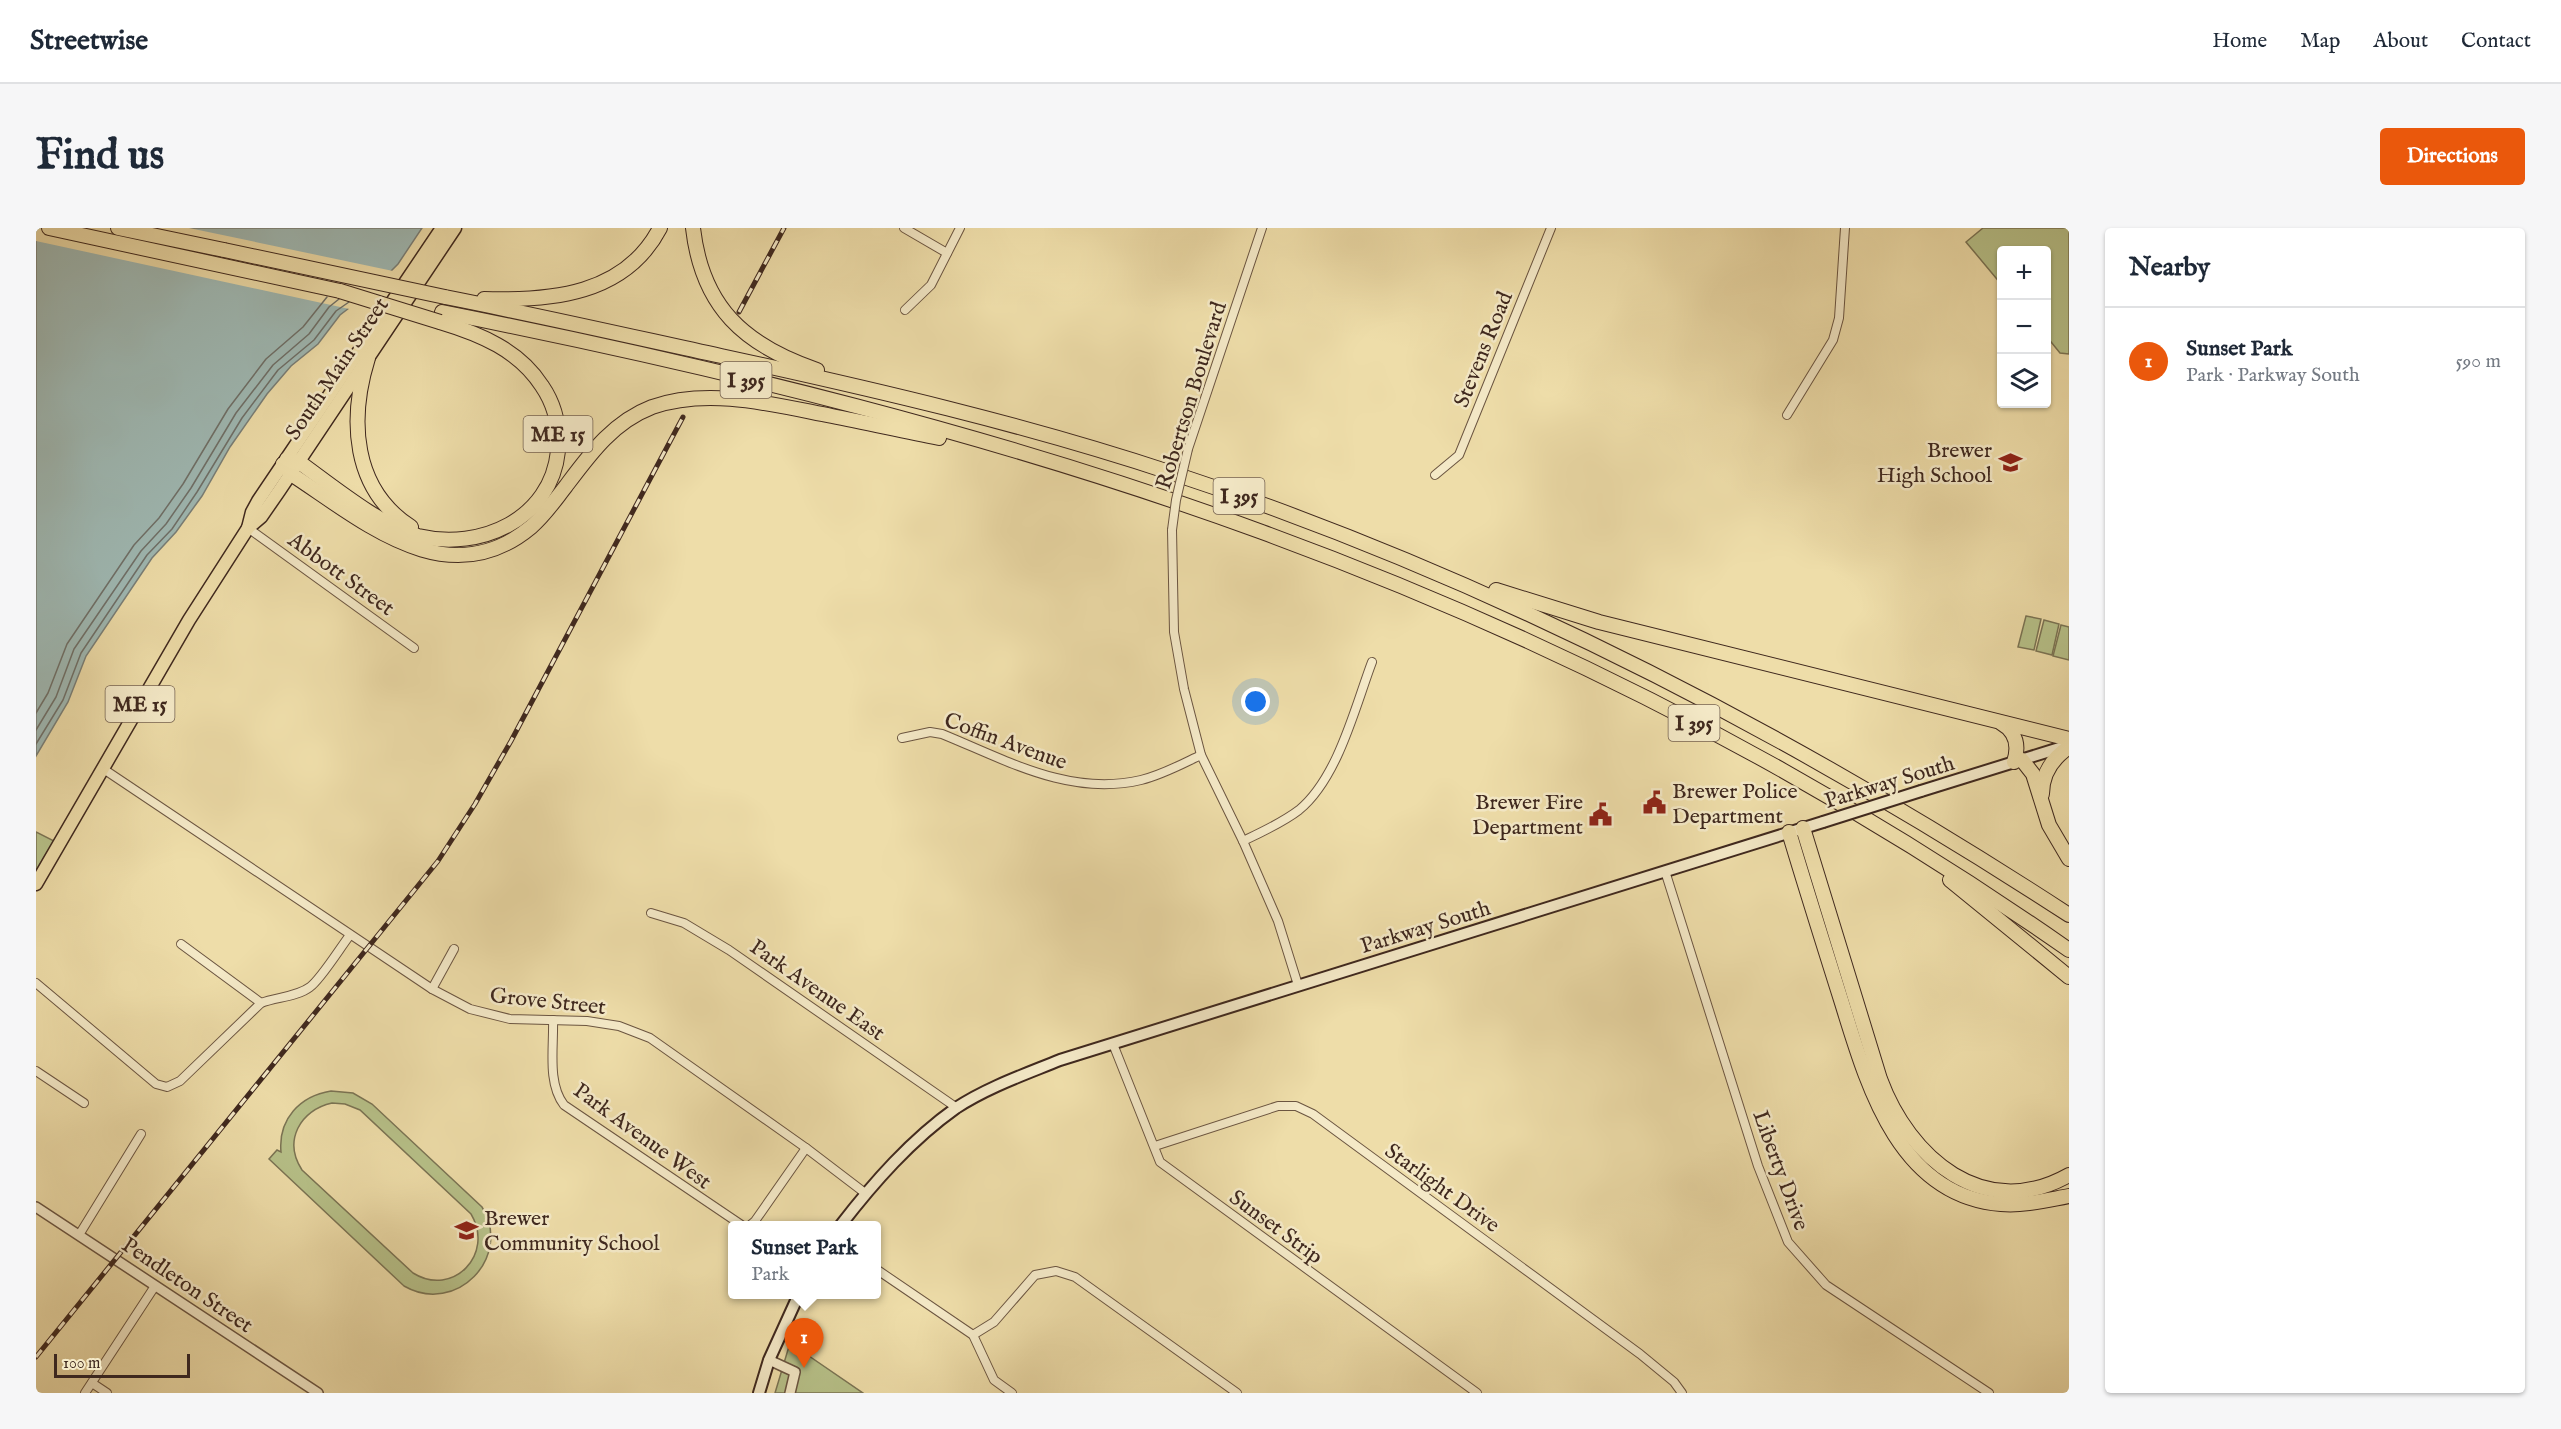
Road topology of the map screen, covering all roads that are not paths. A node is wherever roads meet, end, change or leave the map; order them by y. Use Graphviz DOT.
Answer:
graph roads {
  1 [pos="49,228"];
  2 [pos="118,228"];
  3 [pos="442,228"];
  4 [pos="455,228"];
  5 [pos="660,228"];
  6 [pos="693,228"];
  7 [pos="904,228"];
  8 [pos="960,228"];
  9 [pos="1262,228"];
  10 [pos="1551,228"];
  11 [pos="1845,228"];
  12 [pos="36,230"];
  13 [pos="92,238"];
  14 [pos="947,252"];
  15 [pos="445,297"];
  16 [pos="904,310"];
  17 [pos="441,317"];
  18 [pos="368,358"];
  19 [pos="893,394"];
  20 [pos="1787,415"];
  21 [pos="1047,460"];
  22 [pos="290,465"];
  23 [pos="1435,475"];
  24 [pos="248,528"];
  25 [pos="447,540"];
  26 [pos="1366,544"];
  27 [pos="414,648"];
  28 [pos="1372,662"];
  29 [pos="1995,720"];
  30 [pos="902,738"];
  31 [pos="2069,738"];
  32 [pos="2069,746"];
  33 [pos="1201,755"];
  34 [pos="2018,761"];
  35 [pos="102,768"];
  36 [pos="2042,802"];
  37 [pos="1803,828"];
  38 [pos="1789,832"];
  39 [pos="1889,833"];
  40 [pos="1243,841"];
  41 [pos="2069,859"];
  42 [pos="1665,871"];
  43 [pos="36,884"];
  44 [pos="651,913"];
  45 [pos="2069,915"];
  46 [pos="350,935"];
  47 [pos="181,944"];
  48 [pos="454,949"];
  49 [pos="2069,950"];
  50 [pos="2069,977"];
  51 [pos="36,983"];
  52 [pos="1298,985"];
  53 [pos="432,989"];
  54 [pos="261,1003"];
  55 [pos="554,1020"];
  56 [pos="1113,1044"];
  57 [pos="36,1071"];
  58 [pos="84,1103"];
  59 [pos="957,1108"];
  60 [pos="141,1134"];
  61 [pos="1155,1146"];
  62 [pos="806,1148"];
  63 [pos="2069,1175"];
  64 [pos="865,1193"];
  65 [pos="2069,1196"];
  66 [pos="36,1207"];
  67 [pos="735,1221"];
  68 [pos="755,1221"];
  69 [pos="844,1221"];
  70 [pos="79,1235"];
  71 [pos="881,1272"];
  72 [pos="155,1286"];
  73 [pos="797,1299"];
  74 [pos="973,1335"];
  75 [pos="769,1360"];
  76 [pos="92,1383"];
  77 [pos="85,1393"];
  78 [pos="108,1393"];
  79 [pos="318,1393"];
  80 [pos="759,1393"];
  81 [pos="790,1393"];
  82 [pos="1012,1393"];
  83 [pos="1237,1393"];
  84 [pos="1477,1393"];
  85 [pos="1682,1393"];
  86 [pos="1989,1393"];
  1 -- 13 [label="highway"];
  2 -- 15 [label="highway, I 395, bridge"];
  3 -- 22 [label="main road, South Main Street"];
  4 -- 18 [label="main road, South Main Street / ME 15"];
  5 -- 15 [label="highway"];
  6 -- 19 [label="highway"];
  7 -- 14 [label="street"];
  8 -- 14 [label="street"];
  9 -- 33 [label="street, Robertson Boulevard, bridge"];
  10 -- 23 [label="street, Stevens Road"];
  11 -- 20 [label="street"];
  12 -- 13 [label="highway"];
  13 -- 17 [label="highway, ME 15, bridge"];
  14 -- 16 [label="street"];
  15 -- 19 [label="highway, I 395"];
  17 -- 21 [label="highway, I 395"];
  17 -- 25 [label="highway, ME 15"];
  18 -- 22 [label="main road, South Main Street / ME 15"];
  18 -- 25 [label="highway"];
  19 -- 26 [label="highway, I 395"];
  21 -- 22 [label="highway"];
  21 -- 39 [label="highway, I 395"];
  22 -- 24 [label="main road, South Main Street / ME 15"];
  22 -- 25 [label="highway, ME 15"];
  24 -- 27 [label="street, Abbott Street"];
  24 -- 35 [label="main road, South Main Street / ME 15"];
  26 -- 29 [label="highway"];
  26 -- 45 [label="highway, I 395"];
  28 -- 40 [label="street"];
  29 -- 31 [label="highway"];
  29 -- 34 [label="highway"];
  30 -- 33 [label="street, Coffin Avenue"];
  32 -- 34 [label="main road, Parkway South"];
  32 -- 36 [label="highway"];
  33 -- 40 [label="street, Robertson Boulevard"];
  34 -- 36 [label="highway"];
  34 -- 37 [label="main road, Parkway South, bridge"];
  35 -- 43 [label="main road, South Main Street / ME 15"];
  35 -- 46 [label="street, Grove Street"];
  36 -- 41 [label="highway"];
  37 -- 38 [label="main road, Parkway South"];
  37 -- 63 [label="highway"];
  38 -- 42 [label="main road, Parkway South"];
  38 -- 65 [label="highway"];
  39 -- 49 [label="highway, I 395"];
  39 -- 50 [label="highway"];
  40 -- 52 [label="street, Robertson Boulevard"];
  42 -- 52 [label="main road, Parkway South"];
  42 -- 86 [label="street, Liberty Drive"];
  44 -- 59 [label="street, Park Avenue East"];
  46 -- 53 [label="street, Grove Street"];
  46 -- 54 [label="street"];
  47 -- 54 [label="street"];
  48 -- 53 [label="street"];
  51 -- 54 [label="street"];
  52 -- 56 [label="main road, Parkway South"];
  53 -- 55 [label="street, Grove Street"];
  55 -- 62 [label="street, Grove Street"];
  55 -- 67 [label="street, Park Avenue West"];
  56 -- 59 [label="main road, Parkway South"];
  56 -- 61 [label="street, Sunset Strip"];
  57 -- 58 [label="street"];
  59 -- 64 [label="main road, Parkway South"];
  60 -- 70 [label="street"];
  61 -- 84 [label="street, Sunset Strip"];
  61 -- 85 [label="street, Starlight Drive"];
  62 -- 64 [label="street, Grove Street"];
  62 -- 68 [label="street"];
  64 -- 69 [label="main road, Parkway South"];
  66 -- 70 [label="street, Pendleton Street"];
  70 -- 72 [label="street, Pendleton Street"];
  71 -- 74 [label="street"];
  72 -- 76 [label="street"];
  72 -- 79 [label="street, Pendleton Street"];
  73 -- 75 [label="main road"];
  74 -- 82 [label="street"];
  74 -- 83 [label="street"];
  75 -- 80 [label="main road"];
  75 -- 81 [label="street"];
  76 -- 77 [label="street"];
  76 -- 78 [label="street"];
}
